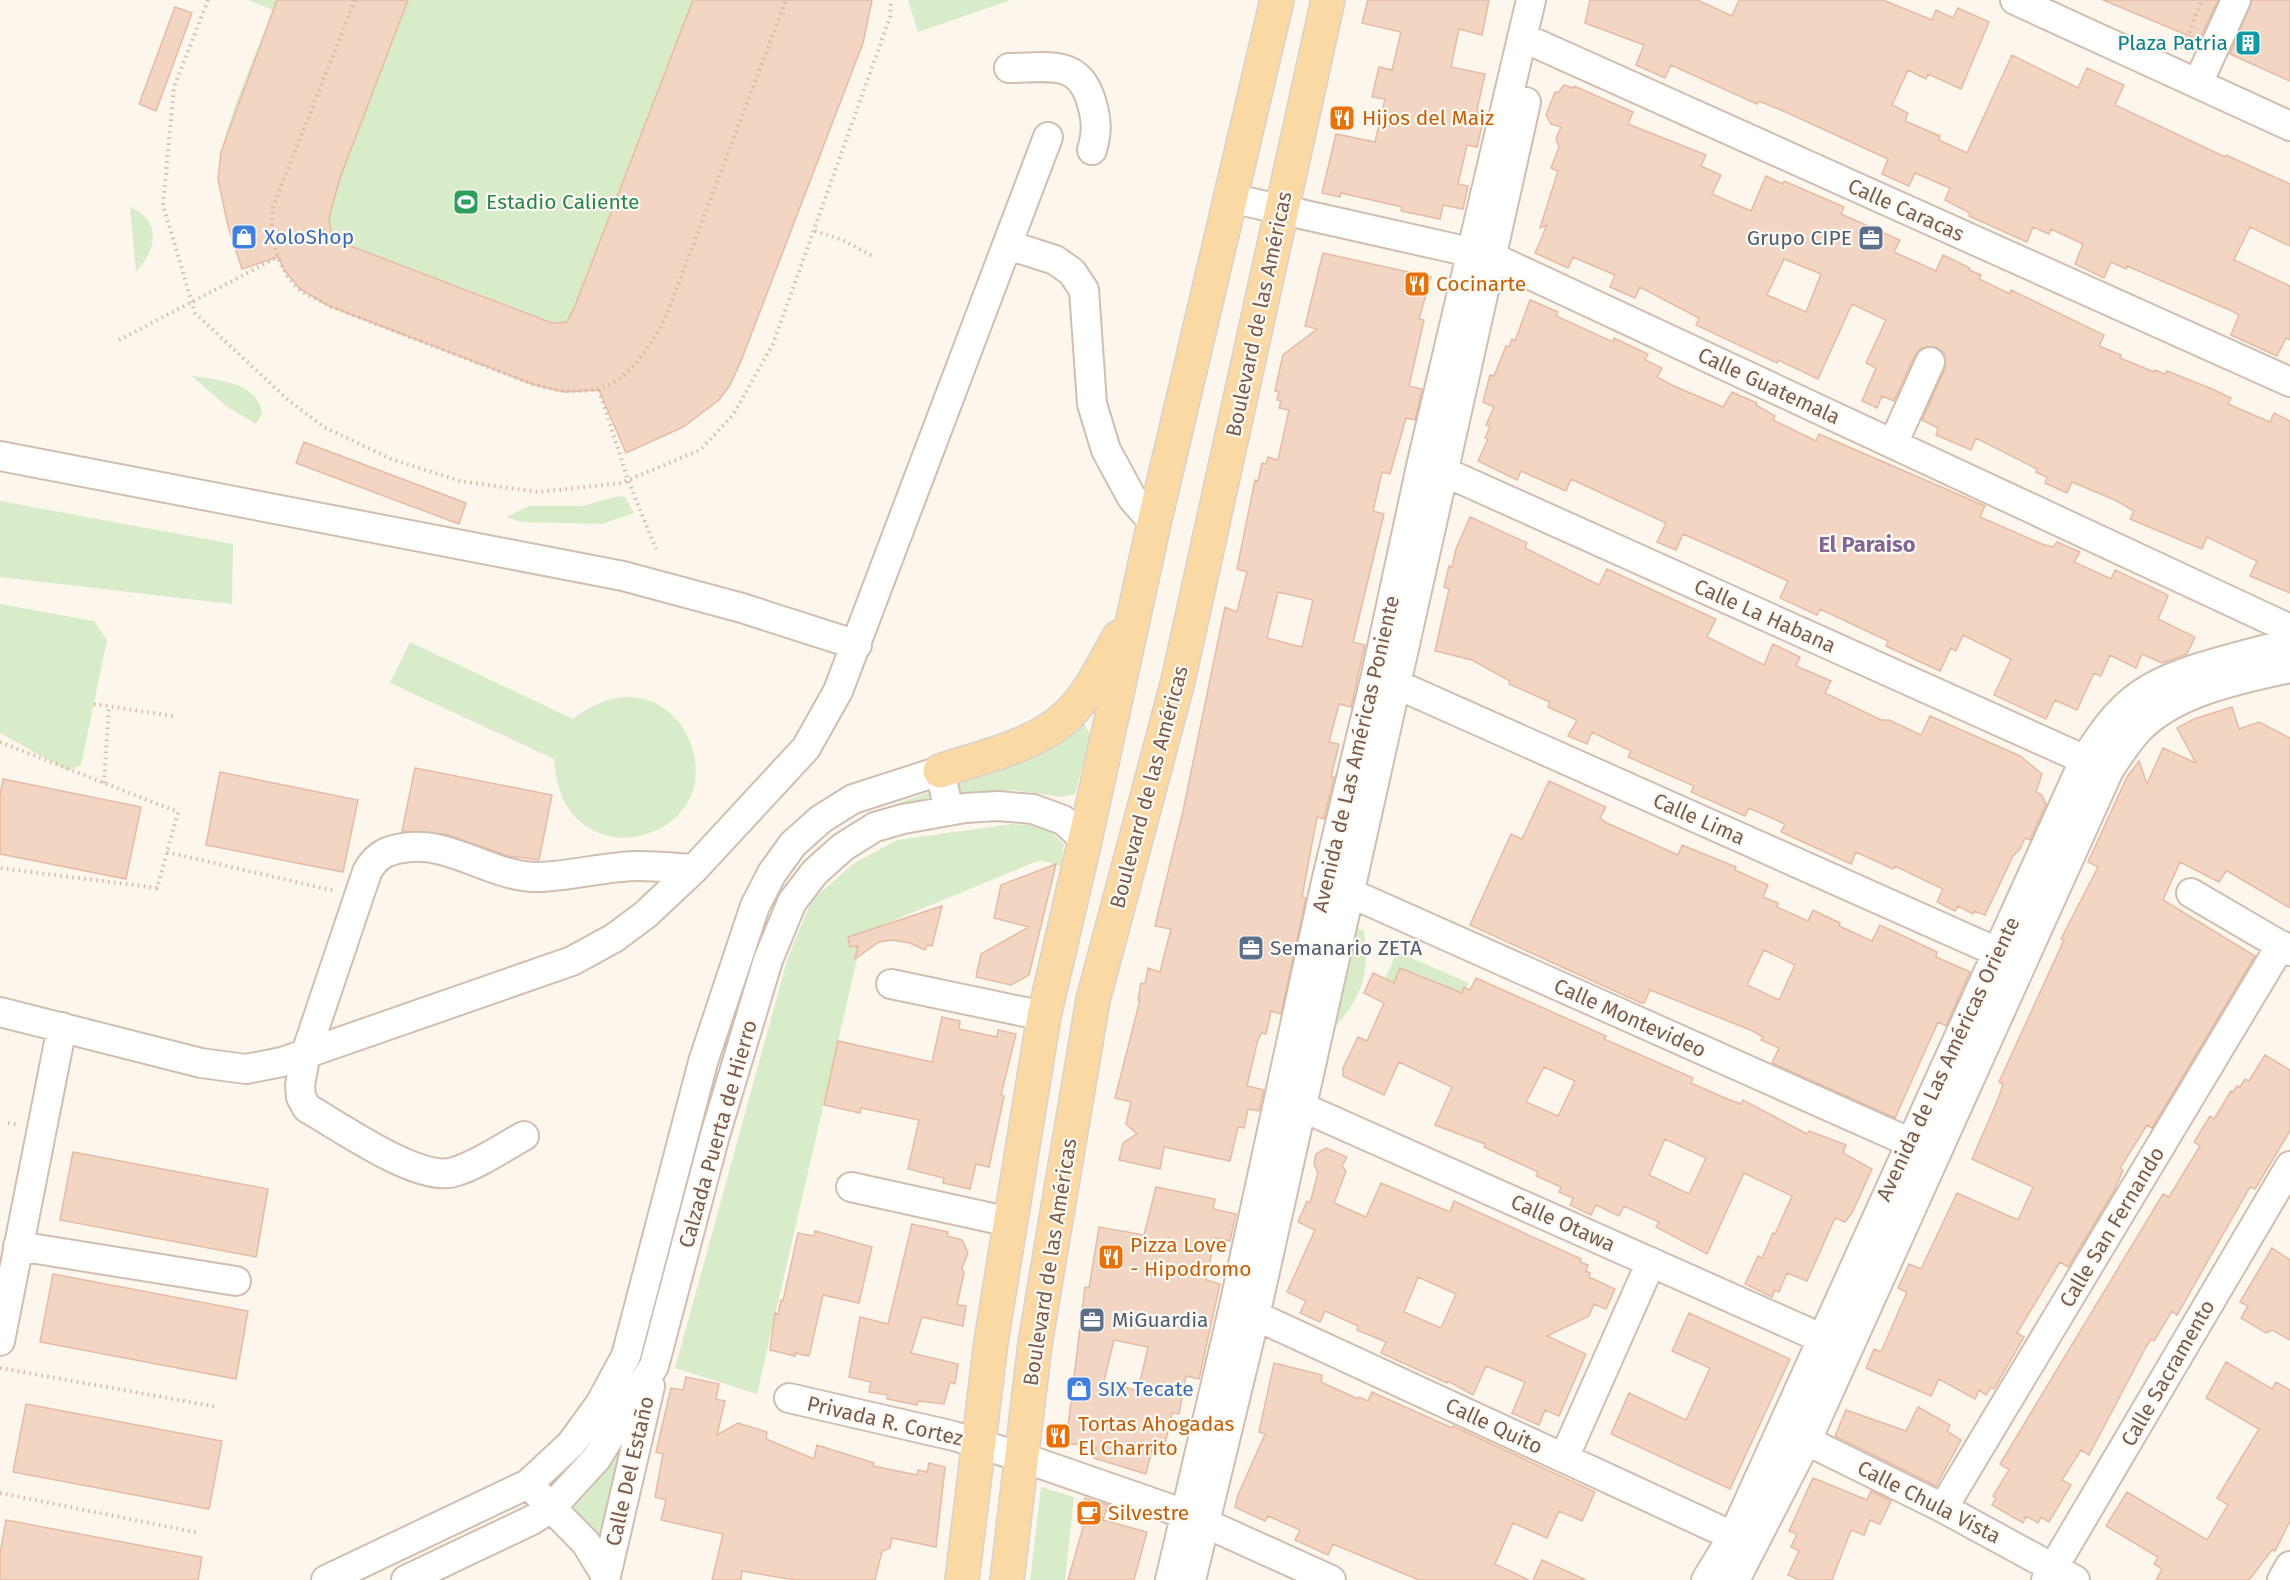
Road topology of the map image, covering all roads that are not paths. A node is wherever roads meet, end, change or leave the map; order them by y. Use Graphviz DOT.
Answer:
graph roads {
  1 [pos="1277,0"];
  2 [pos="1328,0"];
  3 [pos="1531,0"];
  4 [pos="1550,0"];
  5 [pos="2015,0"];
  6 [pos="2236,0"];
  7 [pos="1531,41"];
  8 [pos="1010,68"];
  9 [pos="2198,83"];
  10 [pos="2290,126"];
  11 [pos="1048,136"];
  12 [pos="1092,150"];
  13 [pos="1230,198"];
  14 [pos="1282,210"];
  15 [pos="1008,245"];
  16 [pos="1481,255"];
  17 [pos="1930,362"];
  18 [pos="2290,382"];
  19 [pos="1893,444"];
  20 [pos="0,456"];
  21 [pos="1433,466"];
  22 [pos="1154,523"];
  23 [pos="1136,606"];
  24 [pos="2290,629"];
  25 [pos="2290,642"];
  26 [pos="857,645"];
  27 [pos="2290,668"];
  28 [pos="1387,679"];
  29 [pos="2096,765"];
  30 [pos="940,771"];
  31 [pos="949,811"];
  32 [pos="1085,840"];
  33 [pos="694,868"];
  34 [pos="1337,887"];
  35 [pos="2192,893"];
  36 [pos="2286,948"];
  37 [pos="2010,958"];
  38 [pos="891,984"];
  39 [pos="0,1012"];
  40 [pos="1044,1016"];
  41 [pos="62,1027"];
  42 [pos="306,1053"];
  43 [pos="1290,1102"];
  44 [pos="524,1136"];
  45 [pos="1922,1148"];
  46 [pos="2290,1166"];
  47 [pos="851,1187"];
  48 [pos="668,1196"];
  49 [pos="697,1203"];
  50 [pos="1010,1222"];
  51 [pos="18,1246"];
  52 [pos="1651,1262"];
  53 [pos="236,1281"];
  54 [pos="1244,1311"];
  55 [pos="0,1341"];
  56 [pos="1834,1344"];
  57 [pos="654,1366"];
  58 [pos="789,1398"];
  59 [pos="1781,1429"];
  60 [pos="1806,1440"];
  61 [pos="980,1444"];
  62 [pos="1021,1457"];
  63 [pos="1564,1458"];
  64 [pos="528,1484"];
  65 [pos="552,1507"];
  66 [pos="1943,1508"];
  67 [pos="1195,1519"];
  68 [pos="1744,1541"];
  69 [pos="2290,1566"];
  70 [pos="2058,1576"];
  71 [pos="605,1578"];
  72 [pos="326,1580"];
  73 [pos="406,1580"];
  74 [pos="962,1580"];
  75 [pos="1007,1580"];
  76 [pos="1170,1580"];
  77 [pos="1191,1580"];
  78 [pos="1330,1580"];
  79 [pos="1706,1580"];
  80 [pos="1736,1580"];
  81 [pos="2282,1580"];
  1 -- 13 [label="main road, Boulevard de las Américas"];
  2 -- 14 [label="main road, Boulevard de las Américas"];
  3 -- 7 [label="street, Avenida de Las Américas Poniente"];
  4 -- 7 [label="street, Avenida de Las Américas Poniente"];
  5 -- 9 [label="street"];
  6 -- 9 [label="street"];
  7 -- 16 [label="street, Avenida de Las Américas Poniente"];
  7 -- 18 [label="street, Calle Caracas"];
  8 -- 12 [label="street"];
  9 -- 10 [label="street"];
  11 -- 15 [label="street"];
  13 -- 14 [label="street, Calle Guatemala"];
  13 -- 22 [label="main road, Boulevard de las Américas"];
  14 -- 16 [label="street, Calle Guatemala"];
  14 -- 62 [label="main road, Boulevard de las Américas"];
  15 -- 22 [label="street"];
  15 -- 26 [label="street"];
  16 -- 19 [label="street, Calle Guatemala"];
  16 -- 21 [label="street, Avenida de Las Américas Poniente"];
  17 -- 19 [label="street"];
  19 -- 24 [label="street, Calle Guatemala"];
  20 -- 26 [label="street"];
  21 -- 28 [label="street, Avenida de Las Américas Poniente"];
  21 -- 29 [label="street, Calle La Habana"];
  22 -- 23 [label="main road, Boulevard de las Américas"];
  23 -- 30 [label="main road"];
  23 -- 32 [label="main road, Boulevard de las Américas"];
  25 -- 29 [label="street, Avenida de Las Américas Oriente"];
  26 -- 33 [label="street"];
  27 -- 29 [label="street, Avenida de Las Américas Oriente"];
  28 -- 34 [label="street, Avenida de Las Américas Poniente"];
  28 -- 37 [label="street, Calle Lima"];
  29 -- 37 [label="street, Avenida de Las Américas Oriente"];
  30 -- 31 [label="street"];
  30 -- 48 [label="street, Calzada Puerta de Hierro"];
  31 -- 32 [label="street, Calzada Puerta de Hierro"];
  31 -- 49 [label="street, Calzada Puerta de Hierro"];
  32 -- 40 [label="main road, Boulevard de las Américas"];
  33 -- 42 [label="street"];
  33 -- 42 [label="street"];
  34 -- 43 [label="street, Avenida de Las Américas Poniente"];
  34 -- 45 [label="street, Calle Montevideo"];
  35 -- 36 [label="street"];
  36 -- 66 [label="street, Calle San Fernando"];
  37 -- 45 [label="street, Avenida de Las Américas Oriente"];
  38 -- 40 [label="street"];
  39 -- 41 [label="street"];
  40 -- 50 [label="main road, Boulevard de las Américas"];
  41 -- 42 [label="street"];
  41 -- 51 [label="street"];
  42 -- 44 [label="street"];
  43 -- 52 [label="street, Calle Otawa"];
  43 -- 54 [label="street, Avenida de Las Américas Poniente"];
  45 -- 56 [label="street, Avenida de Las Américas Oriente"];
  46 -- 70 [label="street, Calle Sacramento"];
  47 -- 50 [label="street"];
  48 -- 49 [label="street"];
  48 -- 64 [label="street, Calzada Puerta de Hierro"];
  49 -- 57 [label="street, Calzada Puerta de Hierro"];
  50 -- 61 [label="main road, Boulevard de las Américas"];
  51 -- 53 [label="street"];
  51 -- 55 [label="street"];
  52 -- 56 [label="street, Calle Otawa"];
  52 -- 63 [label="street"];
  54 -- 63 [label="street, Calle Quito"];
  54 -- 67 [label="street, Avenida de Las Américas Poniente"];
  56 -- 59 [label="street, Avenida de Las Américas Oriente"];
  56 -- 60 [label="street, Avenida de Las Américas Oriente"];
  57 -- 65 [label="street, Calzada Puerta de Hierro"];
  57 -- 71 [label="street, Calle Del Estaño"];
  58 -- 61 [label="street, Privada R. Cortez"];
  59 -- 60 [label="street, Calle Chula Vista"];
  59 -- 68 [label="street, Avenida de Las Américas Oriente"];
  60 -- 66 [label="street, Calle Chula Vista"];
  60 -- 68 [label="street, Avenida de Las Américas Oriente"];
  61 -- 62 [label="street, Privada R. Cortez"];
  61 -- 74 [label="main road, Boulevard de las Américas"];
  62 -- 67 [label="street, Privada R. Cortez"];
  62 -- 75 [label="main road, Boulevard de las Américas"];
  63 -- 68 [label="street, Calle Quito"];
  64 -- 65 [label="street, Calle Del Estaño"];
  64 -- 72 [label="street, Calzada Puerta de Hierro"];
  65 -- 71 [label="street, Calle Del Estaño"];
  65 -- 73 [label="street, Calzada Puerta de Hierro"];
  66 -- 70 [label="street, Calle Chula Vista"];
  67 -- 76 [label="street, Avenida de Las Américas Poniente"];
  67 -- 77 [label="street, Avenida de Las Américas Poniente"];
  67 -- 78 [label="street, Privada R. Cortez"];
  68 -- 79 [label="street, Avenida de Las Américas Oriente"];
  68 -- 80 [label="street, Avenida de Las Américas Oriente"];
  69 -- 81 [label="street"];
}
